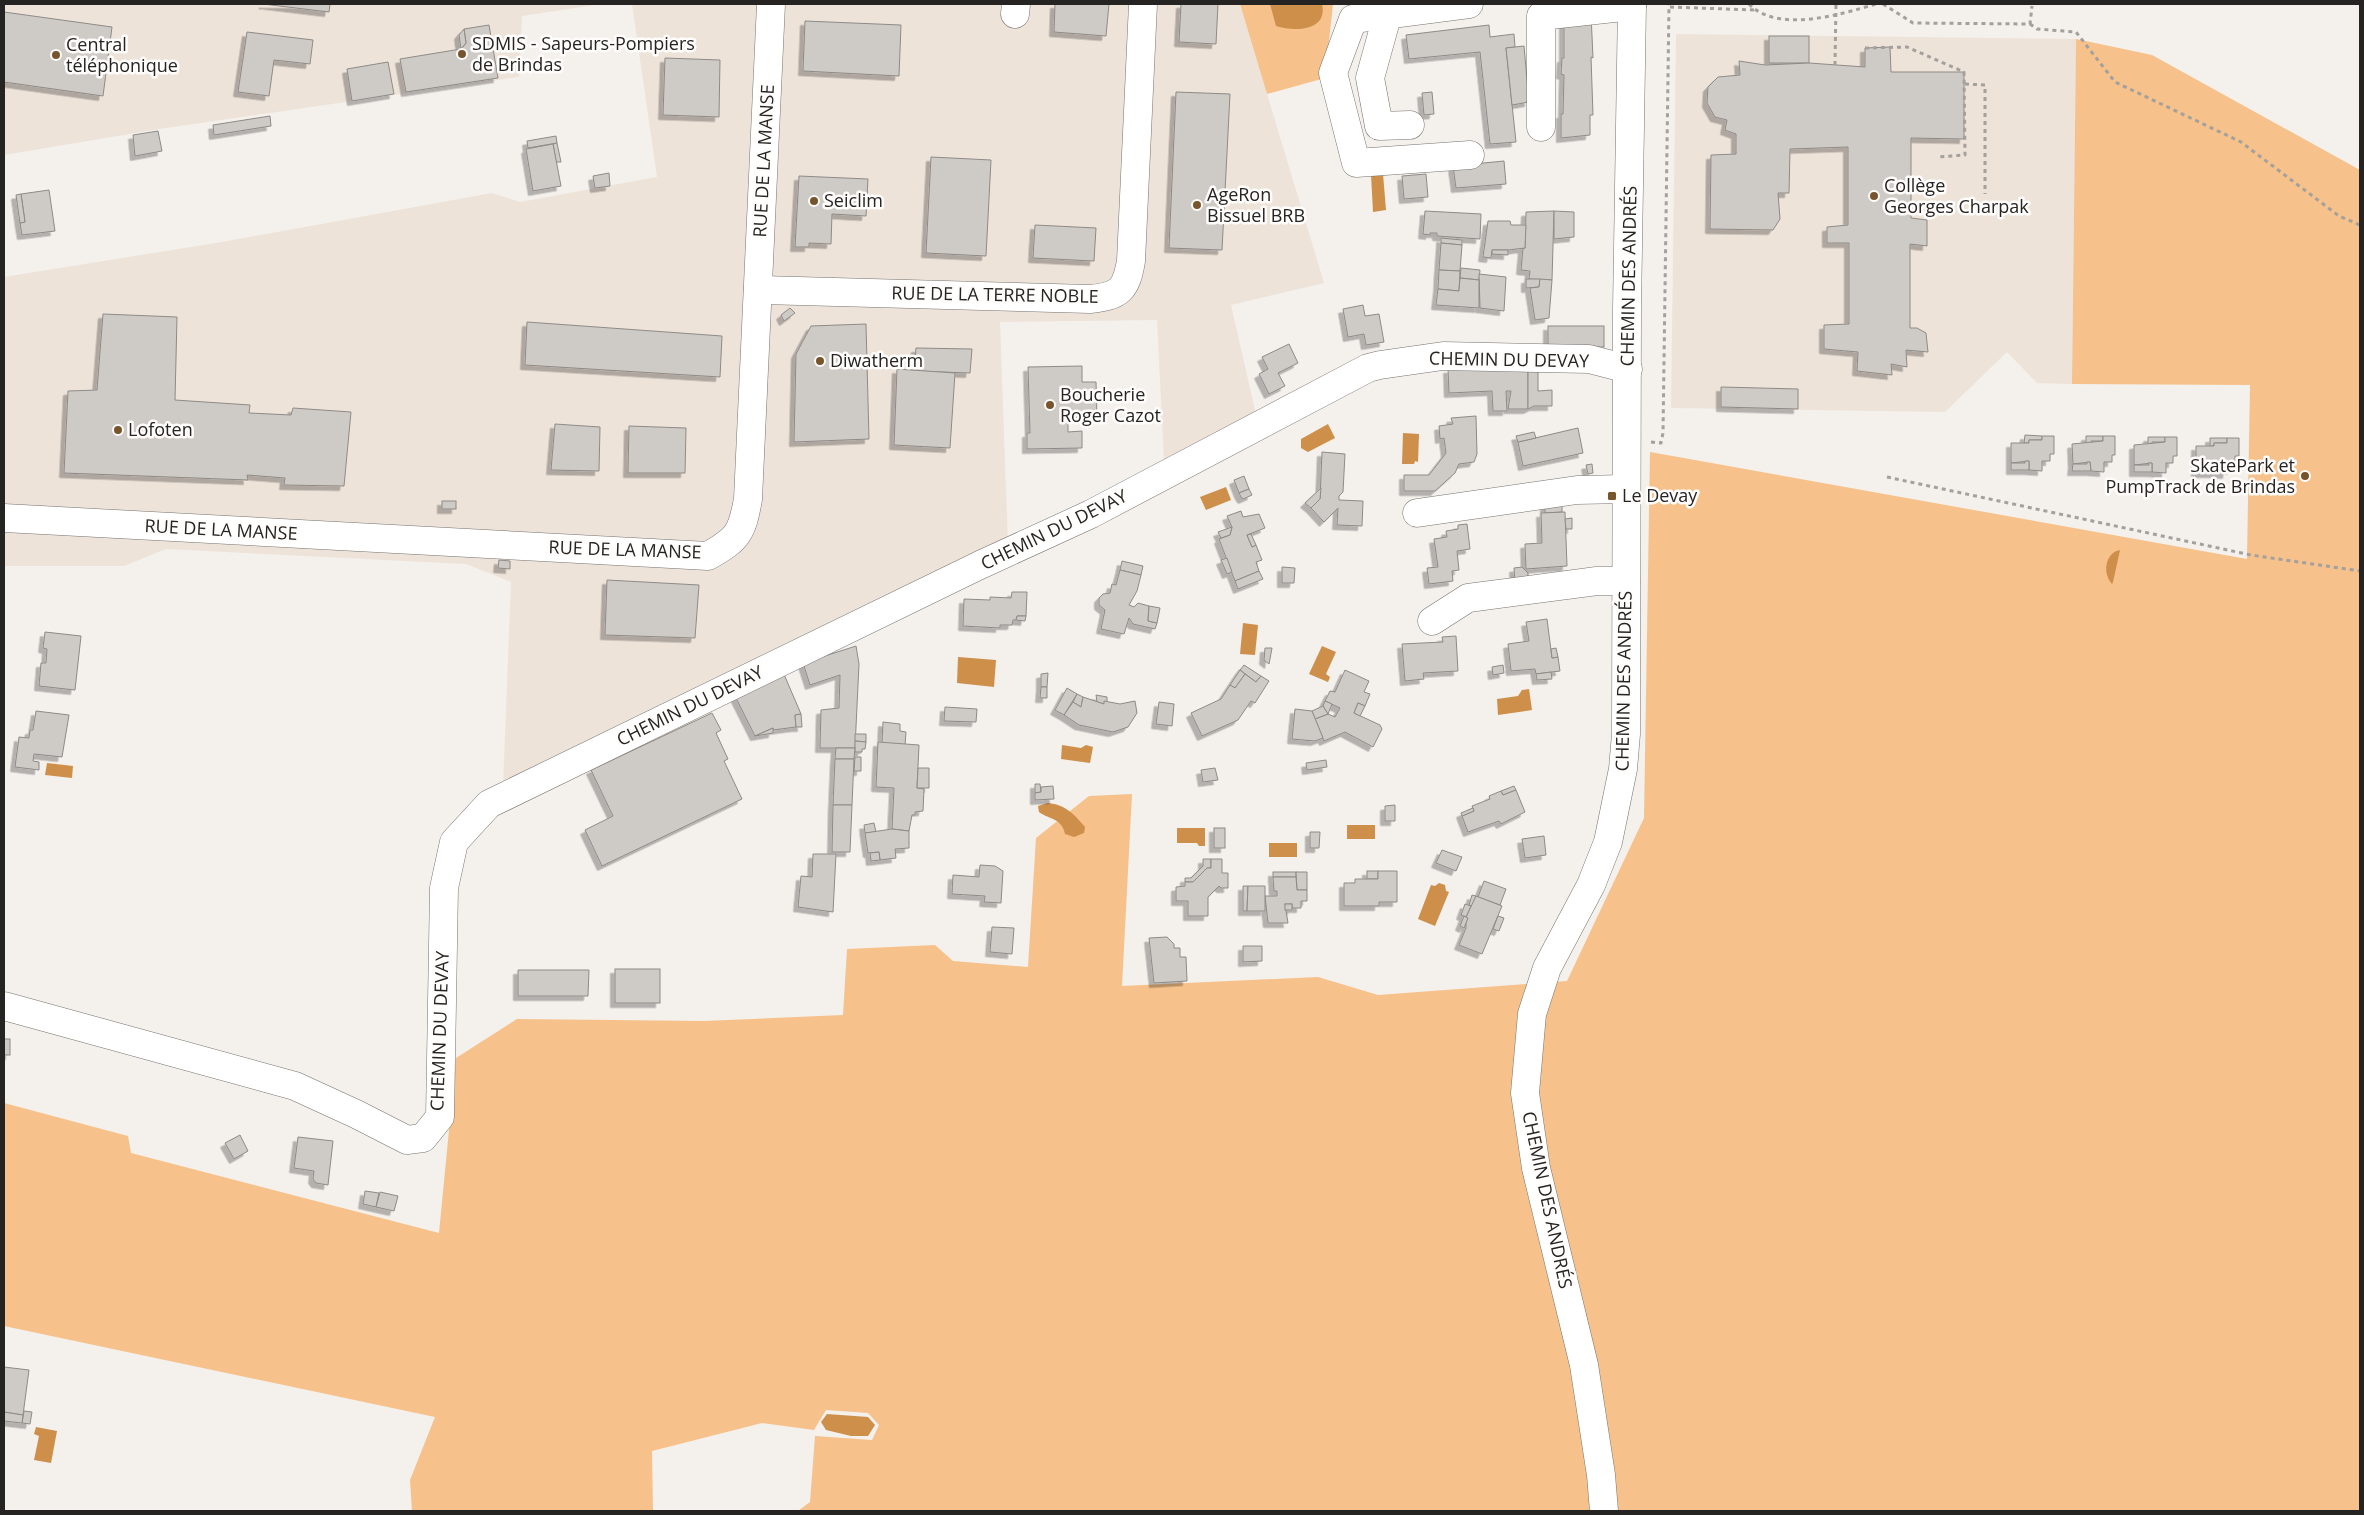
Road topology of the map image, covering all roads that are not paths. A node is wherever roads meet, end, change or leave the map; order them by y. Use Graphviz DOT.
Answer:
graph roads {
  1 [pos="771,4"];
  2 [pos="1143,4"];
  3 [pos="1469,4"];
  4 [pos="1632,5"];
  5 [pos="1388,13"];
  6 [pos="1410,125"];
  7 [pos="1541,127"];
  8 [pos="1470,154"];
  9 [pos="758,290"];
  10 [pos="1628,369"];
  11 [pos="1626,489"];
  12 [pos="1417,513"];
  13 [pos="4,518"];
  14 [pos="1626,580"];
  15 [pos="1432,620"];
  16 [pos="4,1006"];
  17 [pos="1604,1511"];
  1 -- 9 [label="street, RUE DE LA MANSE"];
  2 -- 9 [label="street, RUE DE LA TERRE NOBLE"];
  3 -- 5 [label="street"];
  4 -- 7 [label="street"];
  4 -- 10 [label="street, CHEMIN DES ANDRÉS"];
  5 -- 6 [label="street"];
  5 -- 8 [label="street"];
  9 -- 13 [label="street, RUE DE LA MANSE"];
  10 -- 11 [label="street, CHEMIN DES ANDRÉS"];
  10 -- 16 [label="street, CHEMIN DU DEVAY"];
  11 -- 12 [label="street"];
  11 -- 14 [label="street, CHEMIN DES ANDRÉS"];
  14 -- 15 [label="street"];
  14 -- 17 [label="street, CHEMIN DES ANDRÉS"];
}
